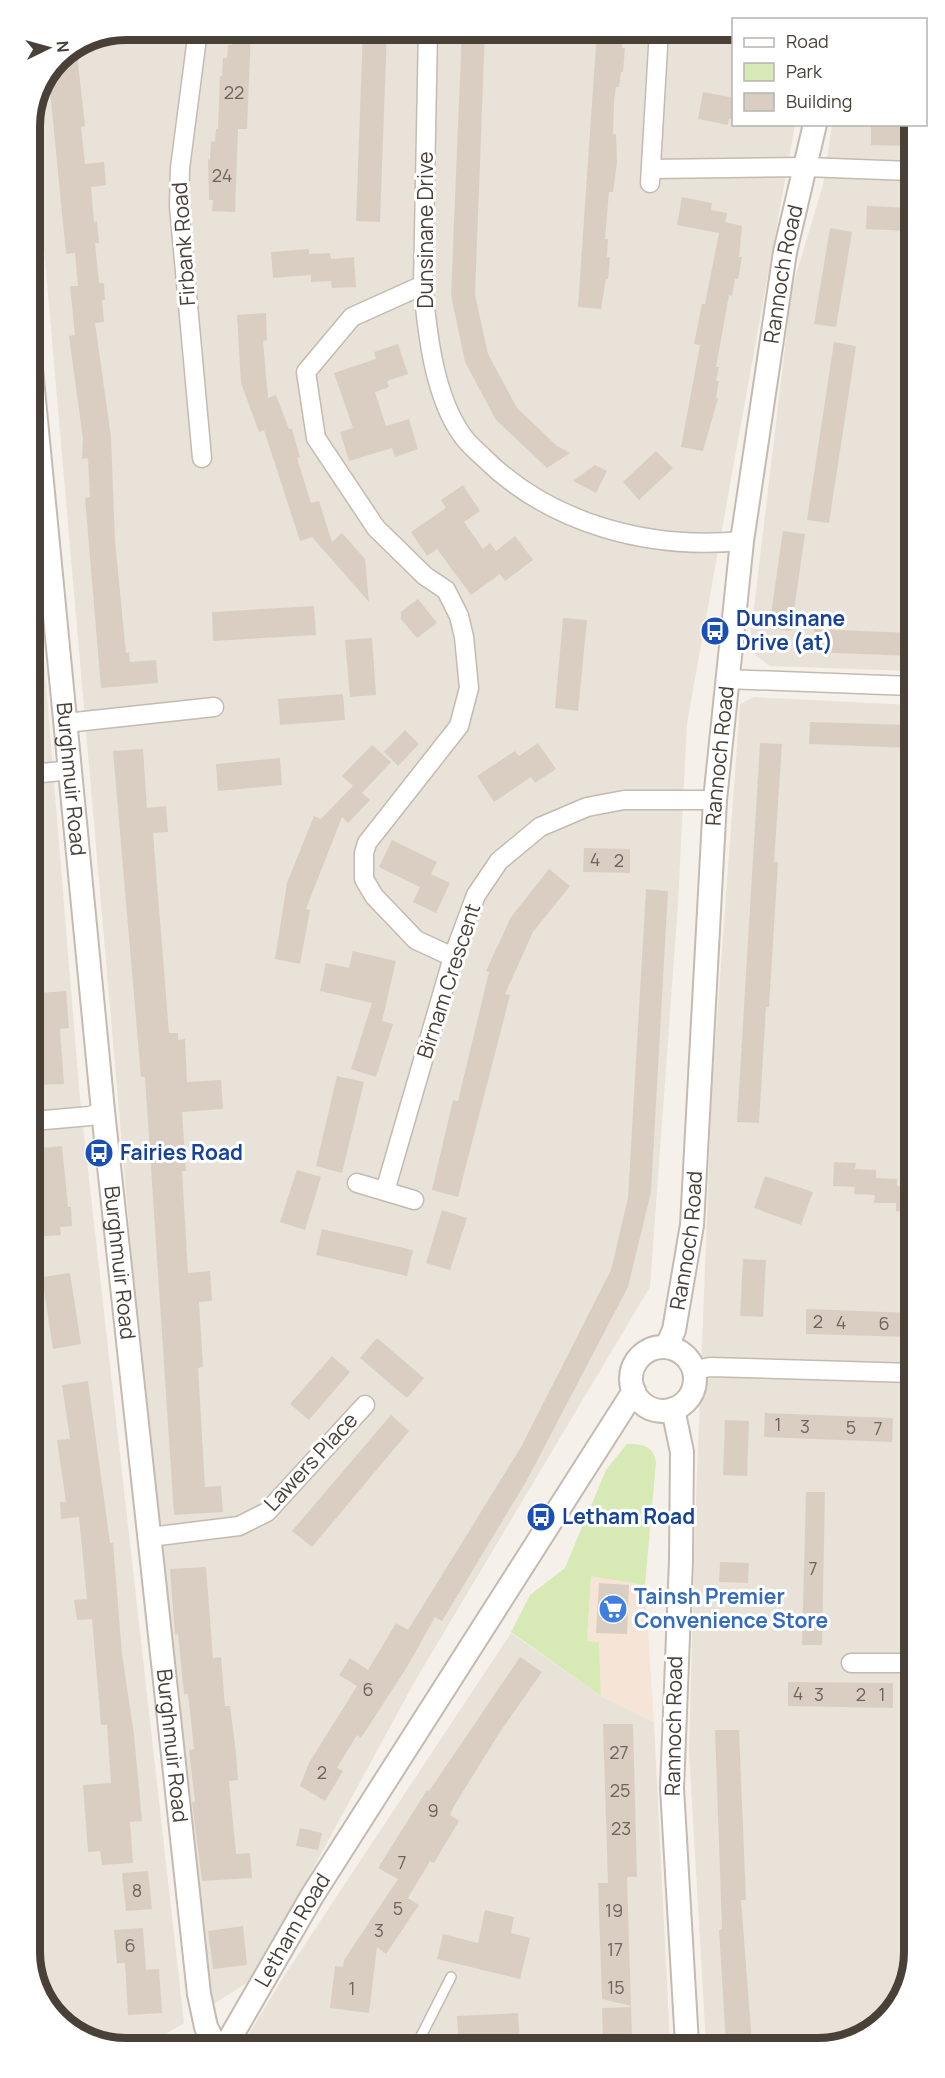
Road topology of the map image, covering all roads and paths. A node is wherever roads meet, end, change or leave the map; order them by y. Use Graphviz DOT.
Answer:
graph roads {
  1 [pos="197,40"];
  2 [pos="428,40"];
  3 [pos="658,41"];
  4 [pos="815,126"];
  5 [pos="806,167"];
  6 [pos="904,171"];
  7 [pos="423,285"];
  8 [pos="202,458"];
  9 [pos="41,508"];
  10 [pos="742,541"];
  11 [pos="726,679"];
  12 [pos="904,686"];
  13 [pos="214,707"];
  14 [pos="66,723"];
  15 [pos="71,770"];
  16 [pos="41,773"];
  17 [pos="715,800"];
  18 [pos="453,957"];
  19 [pos="103,1111"];
  20 [pos="40,1120"];
  21 [pos="357,1183"];
  22 [pos="385,1191"];
  23 [pos="414,1200"];
  24 [pos="667,1346"];
  25 [pos="694,1370"];
  26 [pos="904,1373"];
  27 [pos="633,1391"];
  28 [pos="365,1405"];
  29 [pos="673,1409"];
  30 [pos="150,1537"];
  31 [pos="851,1663"];
  32 [pos="904,1663"];
  33 [pos="451,1977"];
  34 [pos="217,2037"];
  35 [pos="228,2037"];
  36 [pos="420,2037"];
  37 [pos="684,2038"];
  1 -- 8 [label="street, Firbank Road"];
  2 -- 7 [label="street, Dunsinane Drive"];
  3 -- 5 [label="street"];
  4 -- 5 [label="street, Rannoch Road"];
  5 -- 6 [label="street"];
  5 -- 10 [label="street, Rannoch Road"];
  7 -- 10 [label="street, Dunsinane Drive"];
  7 -- 18 [label="street"];
  9 -- 14 [label="street, Burghmuir Road"];
  10 -- 11 [label="street, Rannoch Road"];
  11 -- 12 [label="street"];
  11 -- 17 [label="street, Rannoch Road"];
  13 -- 14 [label="street"];
  14 -- 15 [label="street, Burghmuir Road"];
  15 -- 16 [label="street"];
  15 -- 19 [label="street, Burghmuir Road"];
  17 -- 18 [label="street, Birnam Crescent"];
  17 -- 24 [label="street, Rannoch Road"];
  18 -- 22 [label="street, Birnam Crescent"];
  19 -- 20 [label="street"];
  19 -- 30 [label="street, Burghmuir Road"];
  21 -- 22 [label="street"];
  22 -- 23 [label="street"];
  24 -- 25 [label="street"];
  24 -- 27 [label="street"];
  25 -- 26 [label="street"];
  25 -- 29 [label="street"];
  27 -- 29 [label="street"];
  27 -- 35 [label="street, Letham Road"];
  28 -- 30 [label="street, Lawers Place"];
  29 -- 37 [label="street, Rannoch Road"];
  30 -- 34 [label="street, Burghmuir Road"];
  31 -- 32 [label="street"];
  33 -- 36 [label="lane"];
}
